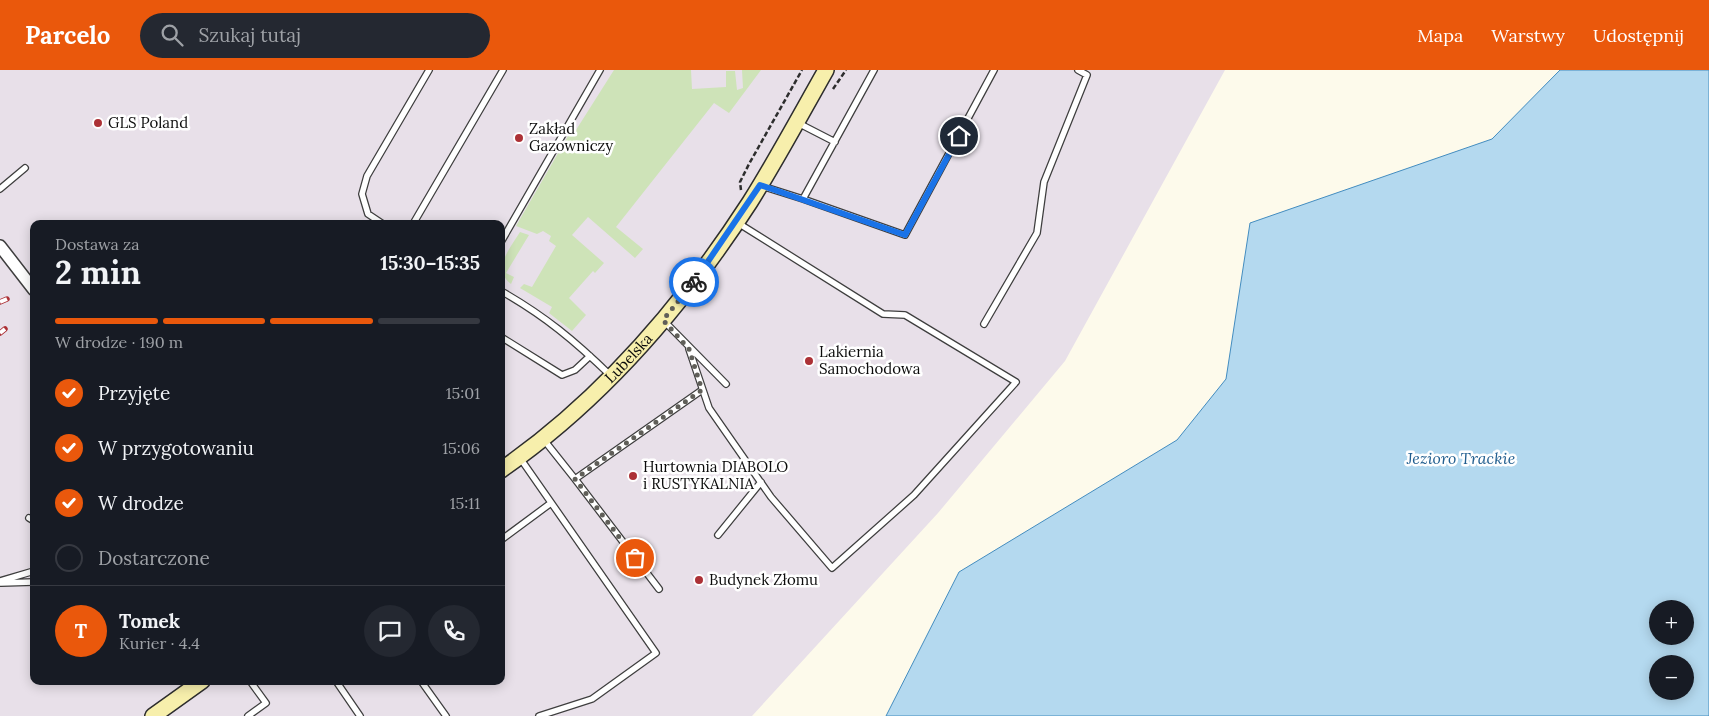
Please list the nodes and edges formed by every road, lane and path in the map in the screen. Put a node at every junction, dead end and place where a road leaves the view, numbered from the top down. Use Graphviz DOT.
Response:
graph roads {
  1 [pos="429,70"];
  2 [pos="503,70"];
  3 [pos="600,70"];
  4 [pos="802,70"];
  5 [pos="826,70"];
  6 [pos="874,70"];
  7 [pos="994,70"];
  8 [pos="1078,70"];
  9 [pos="796,122"];
  10 [pos="835,142"];
  11 [pos="25,168"];
  12 [pos="760,185"];
  13 [pos="0,189"];
  14 [pos="803,199"];
  15 [pos="751,200"];
  16 [pos="377,220"];
  17 [pos="415,220"];
  18 [pos="736,222"];
  19 [pos="505,235"];
  20 [pos="0,246"];
  21 [pos="30,285"];
  22 [pos="505,293"];
  23 [pos="663,320"];
  24 [pos="984,324"];
  25 [pos="505,339"];
  26 [pos="689,349"];
  27 [pos="590,356"];
  28 [pos="611,376"];
  29 [pos="726,384"];
  30 [pos="702,390"];
  31 [pos="543,439"];
  32 [pos="519,458"];
  33 [pos="505,467"];
  34 [pos="575,479"];
  35 [pos="761,482"];
  36 [pos="551,503"];
  37 [pos="718,535"];
  38 [pos="505,537"];
  39 [pos="30,572"];
  40 [pos="0,582"];
  41 [pos="30,582"];
  42 [pos="659,590"];
  43 [pos="196,685"];
  44 [pos="253,685"];
  45 [pos="339,685"];
  46 [pos="424,685"];
  47 [pos="153,716"];
  48 [pos="248,716"];
  49 [pos="360,716"];
  50 [pos="446,716"];
  51 [pos="539,716"];
  1 -- 16 [label="lane"];
  2 -- 17 [label="lane"];
  3 -- 19 [label="lane"];
  4 -- 15 [label="path"];
  5 -- 9 [label="street, Lubelska"];
  6 -- 10 [label="lane"];
  7 -- 14 [label="lane"];
  8 -- 24 [label="lane"];
  9 -- 10 [label="lane"];
  9 -- 12 [label="street, Lubelska"];
  10 -- 14 [label="lane"];
  11 -- 13 [label="lane"];
  12 -- 14 [label="lane"];
  12 -- 15 [label="street, Lubelska"];
  15 -- 18 [label="street, Lubelska"];
  18 -- 23 [label="street, Lubelska"];
  18 -- 35 [label="lane"];
  20 -- 21 [label="street"];
  22 -- 27 [label="lane"];
  23 -- 26 [label="lane"];
  23 -- 28 [label="street, Lubelska"];
  25 -- 27 [label="lane"];
  26 -- 29 [label="lane"];
  26 -- 30 [label="lane"];
  27 -- 28 [label="lane"];
  28 -- 31 [label="street, Lubelska"];
  30 -- 34 [label="lane"];
  30 -- 35 [label="lane"];
  31 -- 32 [label="street, Lubelska"];
  31 -- 34 [label="lane"];
  32 -- 33 [label="street, Lubelska"];
  32 -- 36 [label="lane"];
  34 -- 42 [label="lane"];
  35 -- 37 [label="lane"];
  36 -- 38 [label="lane"];
  36 -- 51 [label="lane"];
  39 -- 40 [label="lane"];
  40 -- 41 [label="lane"];
  43 -- 47 [label="street"];
  44 -- 48 [label="lane"];
  45 -- 49 [label="lane"];
  46 -- 50 [label="lane"];
}
